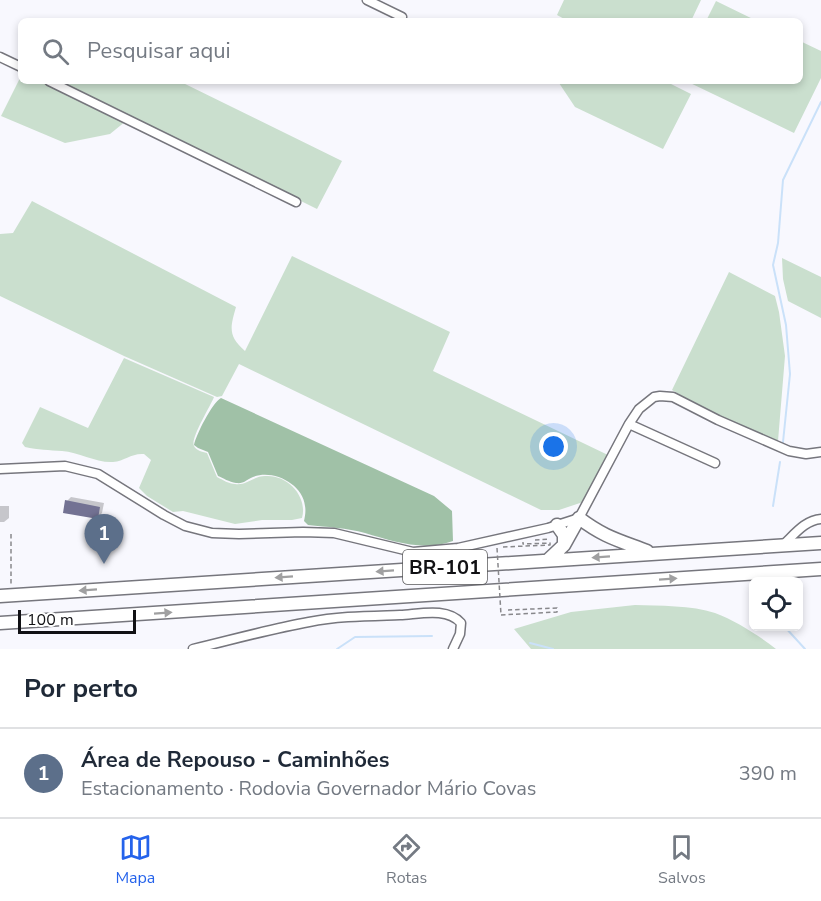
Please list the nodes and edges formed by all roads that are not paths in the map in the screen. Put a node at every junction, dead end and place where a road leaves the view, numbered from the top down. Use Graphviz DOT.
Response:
graph roads {
  1 [pos="367,0"];
  2 [pos="402,17"];
  3 [pos="0,57"];
  4 [pos="18,66"];
  5 [pos="55,84"];
  6 [pos="296,202"];
  7 [pos="629,424"];
  8 [pos="821,452"];
  9 [pos="715,463"];
  10 [pos="0,469"];
  11 [pos="579,518"];
  12 [pos="821,519"];
  13 [pos="557,525"];
  14 [pos="821,543"];
  15 [pos="564,545"];
  16 [pos="783,545"];
  17 [pos="654,553"];
  18 [pos="548,560"];
  19 [pos="821,569"];
  20 [pos="784,571"];
  21 [pos="821,574"];
  22 [pos="0,596"];
  23 [pos="0,623"];
  24 [pos="193,649"];
  25 [pos="453,649"];
  1 -- 2 [label="street"];
  3 -- 4 [label="street"];
  5 -- 6 [label="street"];
  7 -- 8 [label="street"];
  7 -- 9 [label="street"];
  7 -- 11 [label="street"];
  10 -- 13 [label="street"];
  11 -- 13 [label="street"];
  11 -- 15 [label="highway"];
  11 -- 17 [label="highway"];
  12 -- 16 [label="street"];
  13 -- 15 [label="highway"];
  14 -- 16 [label="highway, BR-101"];
  15 -- 18 [label="highway"];
  16 -- 17 [label="highway, BR-101"];
  17 -- 18 [label="highway, BR-101, one-way"];
  18 -- 22 [label="highway, BR-101, one-way"];
  19 -- 20 [label="highway, BR-101"];
  20 -- 21 [label="highway, BR-101"];
  23 -- 20 [label="highway, BR-101, one-way"];
  24 -- 25 [label="street"];
}
